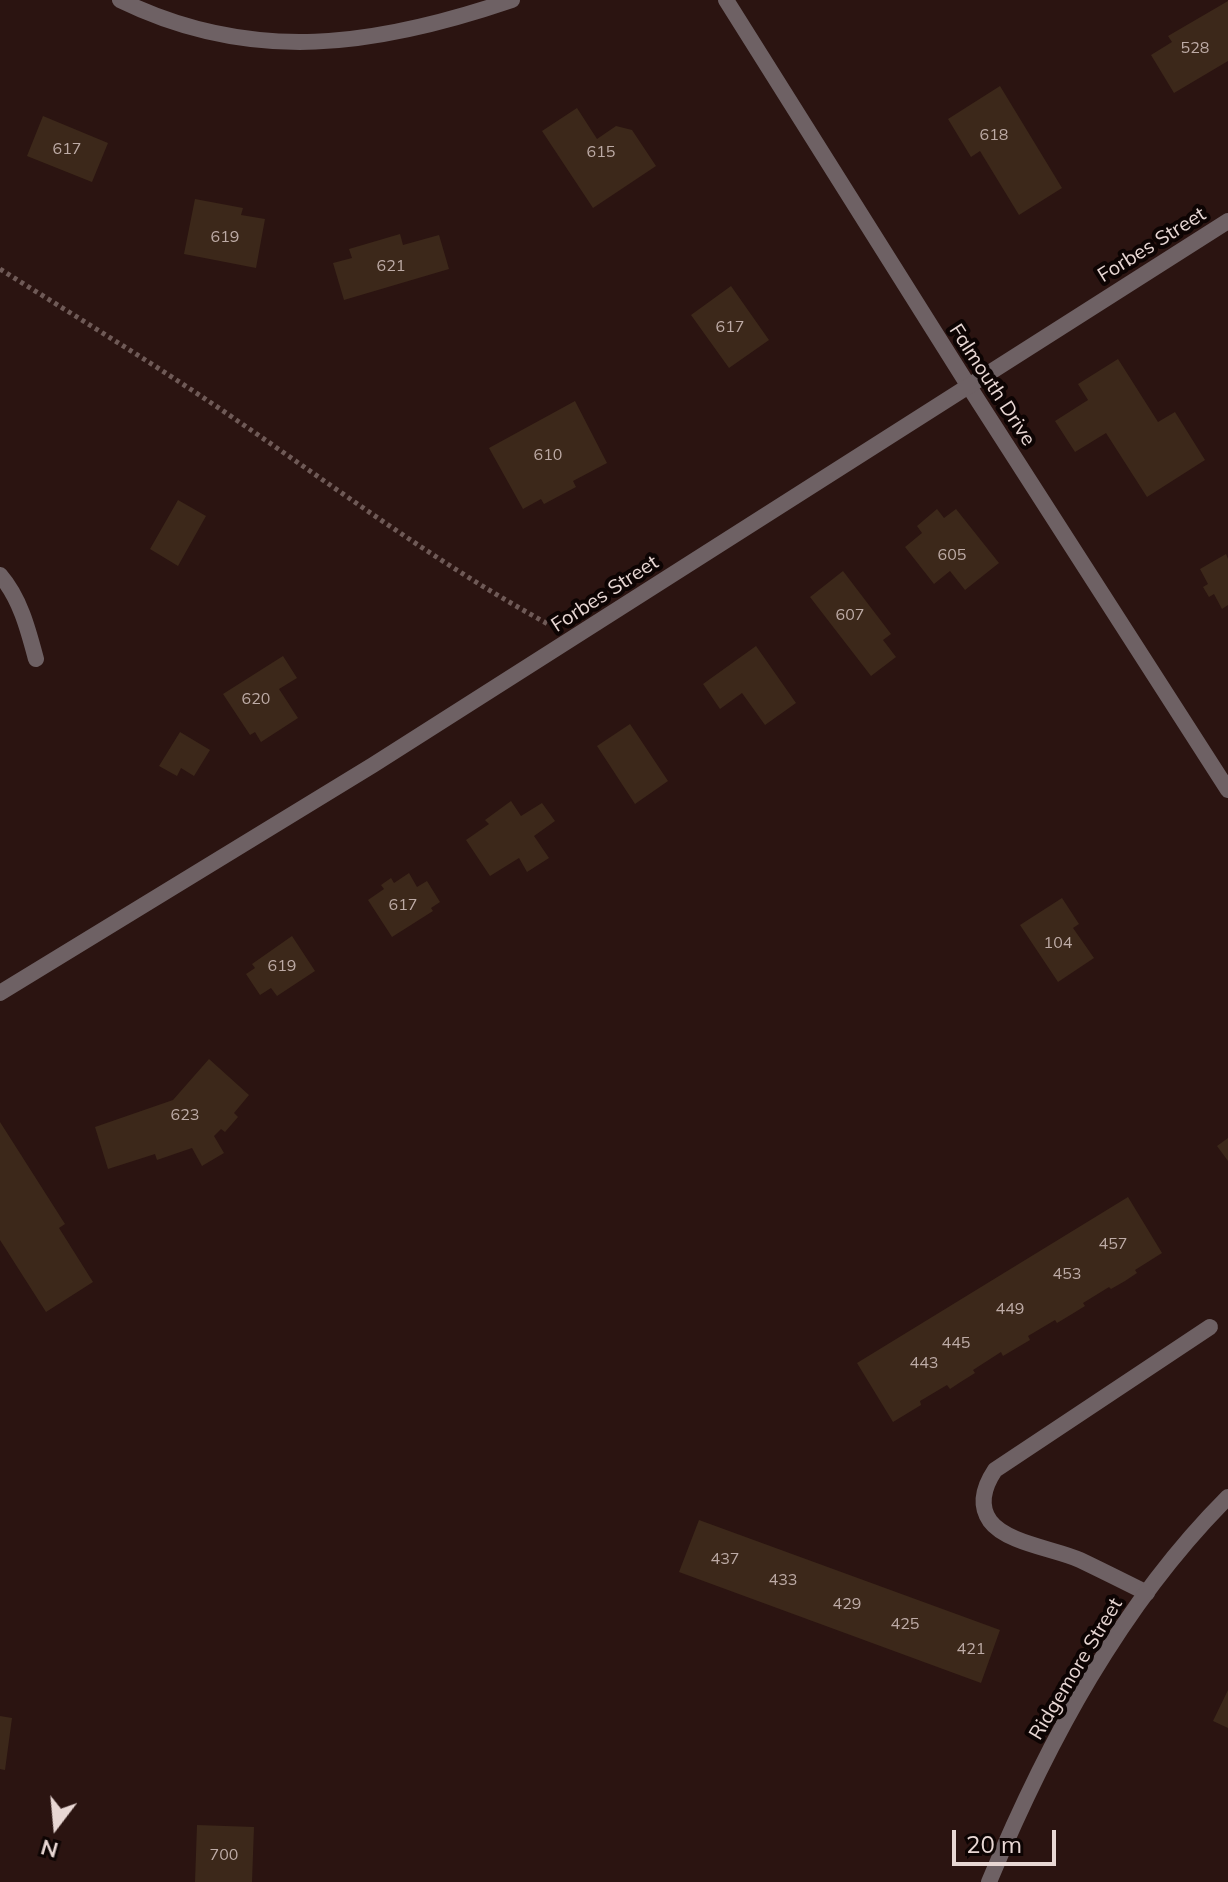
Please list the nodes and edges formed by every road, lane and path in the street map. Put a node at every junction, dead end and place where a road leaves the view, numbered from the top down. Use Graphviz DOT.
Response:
graph roads {
  1 [pos="120,0"];
  2 [pos="512,0"];
  3 [pos="726,0"];
  4 [pos="1228,221"];
  5 [pos="0,269"];
  6 [pos="968,385"];
  7 [pos="0,575"];
  8 [pos="574,638"];
  9 [pos="36,659"];
  10 [pos="1228,790"];
  11 [pos="0,993"];
  12 [pos="1210,1327"];
  13 [pos="1228,1497"];
  14 [pos="1221,1515"];
  15 [pos="1147,1593"];
  16 [pos="989,1882"];
  1 -- 2 [label="street"];
  3 -- 6 [label="street, Falmouth Drive"];
  4 -- 6 [label="street, Forbes Street"];
  5 -- 8 [label="path"];
  6 -- 8 [label="street, Forbes Street"];
  6 -- 10 [label="street, Falmouth Drive"];
  7 -- 9 [label="street"];
  8 -- 11 [label="street, Forbes Street"];
  12 -- 15 [label="street"];
  13 -- 14 [label="street, Ridgemore Street"];
  14 -- 15 [label="street, Ridgemore Street"];
  15 -- 16 [label="street, Ridgemore Street"];
}
